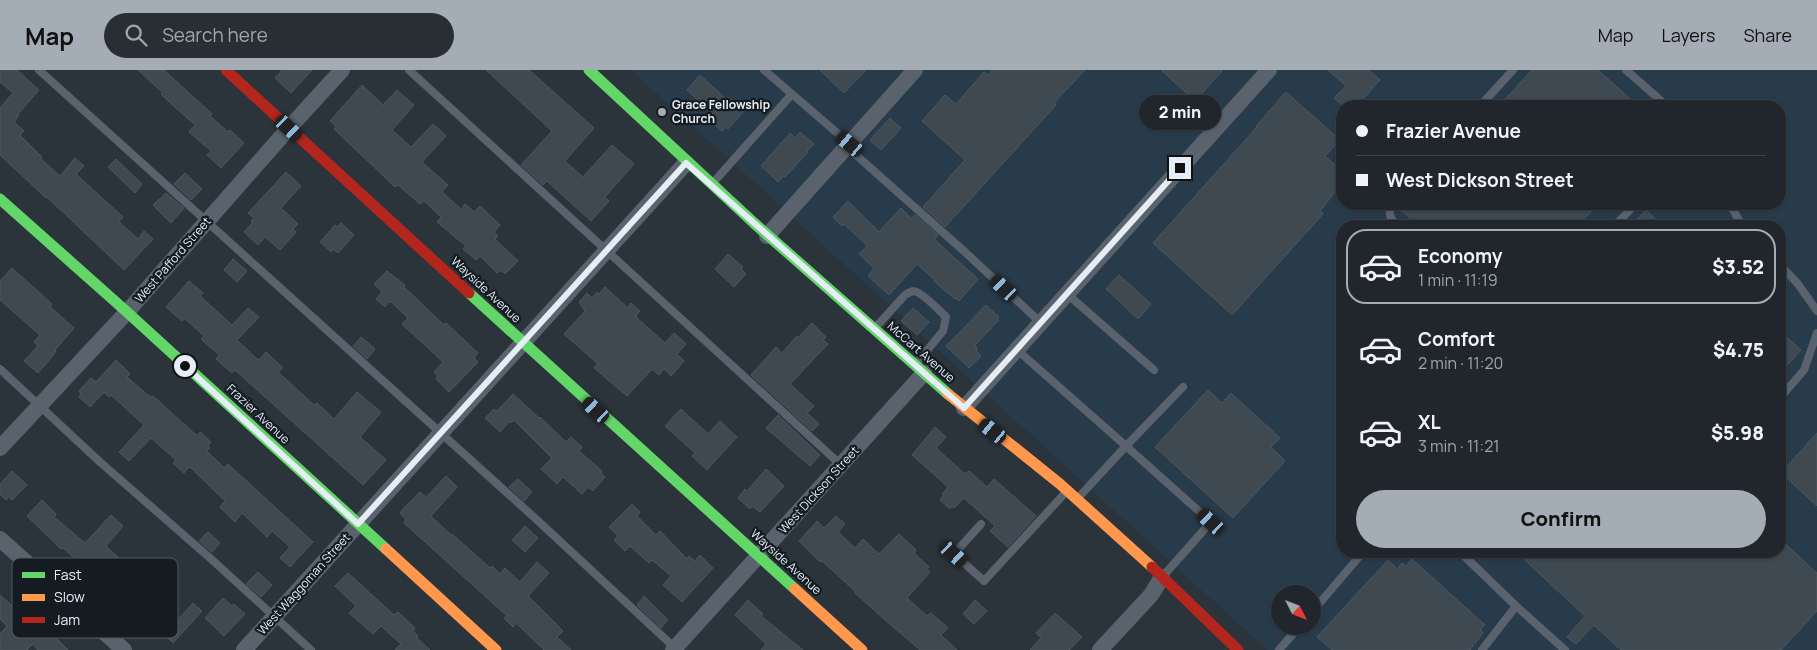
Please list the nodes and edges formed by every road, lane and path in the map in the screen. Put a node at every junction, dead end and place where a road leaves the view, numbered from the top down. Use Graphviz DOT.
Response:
graph roads {
  1 [pos="40,70"];
  2 [pos="226,70"];
  3 [pos="342,70"];
  4 [pos="409,70"];
  5 [pos="589,70"];
  6 [pos="764,70"];
  7 [pos="916,70"];
  8 [pos="1268,70"];
  9 [pos="1513,70"];
  10 [pos="1626,70"];
  11 [pos="792,94"];
  12 [pos="1486,100"];
  13 [pos="1660,100"];
  14 [pos="289,128"];
  15 [pos="848,145"];
  16 [pos="686,163"];
  17 [pos="711,185"];
  18 [pos="0,198"];
  19 [pos="1630,210"];
  20 [pos="1620,220"];
  21 [pos="207,221"];
  22 [pos="767,236"];
  23 [pos="607,251"];
  24 [pos="1786,271"];
  25 [pos="1066,293"];
  26 [pos="1817,311"];
  27 [pos="127,312"];
  28 [pos="1040,322"];
  29 [pos="874,329"];
  30 [pos="1817,333"];
  31 [pos="523,343"];
  32 [pos="1016,349"];
  33 [pos="0,369"];
  34 [pos="919,370"];
  35 [pos="1154,370"];
  36 [pos="1183,387"];
  37 [pos="1786,391"];
  38 [pos="40,405"];
  39 [pos="964,408"];
  40 [pos="441,433"];
  41 [pos="1126,446"];
  42 [pos="0,448"];
  43 [pos="841,465"];
  44 [pos="1068,491"];
  45 [pos="1078,499"];
  46 [pos="358,524"];
  47 [pos="981,524"];
  48 [pos="0,539"];
  49 [pos="758,556"];
  50 [pos="21,558"];
  51 [pos="1358,558"];
  52 [pos="1466,558"];
  53 [pos="1162,577"];
  54 [pos="1321,601"];
  55 [pos="1516,606"];
  56 [pos="274,616"];
  57 [pos="1292,635"];
  58 [pos="111,638"];
  59 [pos="1488,643"];
  60 [pos="674,649"];
  61 [pos="124,650"];
  62 [pos="244,650"];
  63 [pos="311,650"];
  64 [pos="496,650"];
  65 [pos="862,650"];
  66 [pos="1100,650"];
  67 [pos="1238,650"];
  68 [pos="1280,650"];
  69 [pos="1482,650"];
  70 [pos="1495,650"];
  71 [pos="1565,650"];
  1 -- 21 [label="lane"];
  2 -- 14 [label="street, Wayside Avenue"];
  3 -- 14 [label="street, West Pafford Street"];
  4 -- 23 [label="lane"];
  5 -- 16 [label="street, McCart Avenue"];
  6 -- 11 [label="lane"];
  7 -- 15 [label="street"];
  8 -- 25 [label="street"];
  9 -- 12 [label="lane"];
  10 -- 13 [label="lane"];
  11 -- 15 [label="lane"];
  11 -- 17 [label="lane"];
  14 -- 21 [label="street, West Pafford Street"];
  14 -- 31 [label="street, Wayside Avenue"];
  15 -- 22 [label="street"];
  15 -- 28 [label="lane"];
  16 -- 17 [label="street, McCart Avenue"];
  16 -- 23 [label="street, West Waggoman Street"];
  17 -- 22 [label="street, McCart Avenue"];
  18 -- 27 [label="street, Frazier Avenue"];
  19 -- 20 [label="lane"];
  21 -- 27 [label="street, West Pafford Street"];
  21 -- 40 [label="lane"];
  22 -- 29 [label="street, McCart Avenue"];
  23 -- 31 [label="street, West Waggoman Street"];
  23 -- 43 [label="lane"];
  24 -- 26 [label="lane"];
  25 -- 28 [label="street"];
  25 -- 35 [label="lane"];
  27 -- 38 [label="street, West Pafford Street"];
  27 -- 46 [label="street, Frazier Avenue"];
  28 -- 32 [label="street"];
  29 -- 34 [label="street, McCart Avenue"];
  29 -- 34 [label="lane"];
  30 -- 37 [label="lane"];
  31 -- 40 [label="street, West Waggoman Street"];
  31 -- 49 [label="street, Wayside Avenue"];
  32 -- 39 [label="street"];
  32 -- 41 [label="lane"];
  33 -- 38 [label="lane"];
  34 -- 39 [label="street, McCart Avenue"];
  34 -- 43 [label="street, West Dickson Street"];
  36 -- 41 [label="lane"];
  38 -- 42 [label="street, West Pafford Street"];
  38 -- 56 [label="lane"];
  39 -- 44 [label="street, McCart Avenue"];
  40 -- 46 [label="street, West Waggoman Street"];
  40 -- 60 [label="lane"];
  41 -- 45 [label="lane"];
  41 -- 53 [label="lane"];
  43 -- 49 [label="street, West Dickson Street"];
  44 -- 45 [label="street, McCart Avenue"];
  44 -- 47 [label="lane"];
  45 -- 53 [label="street, McCart Avenue"];
  46 -- 56 [label="street, West Waggoman Street"];
  46 -- 64 [label="street, Frazier Avenue"];
  48 -- 50 [label="street"];
  49 -- 60 [label="street, West Dickson Street"];
  49 -- 65 [label="street, Wayside Avenue"];
  51 -- 54 [label="lane"];
  52 -- 55 [label="lane"];
  53 -- 66 [label="street"];
  53 -- 67 [label="street, McCart Avenue"];
  55 -- 59 [label="lane"];
  55 -- 71 [label="lane"];
  56 -- 62 [label="street, West Waggoman Street"];
  56 -- 63 [label="lane"];
  57 -- 68 [label="lane"];
  58 -- 61 [label="street"];
  59 -- 69 [label="lane"];
  59 -- 70 [label="lane"];
}
